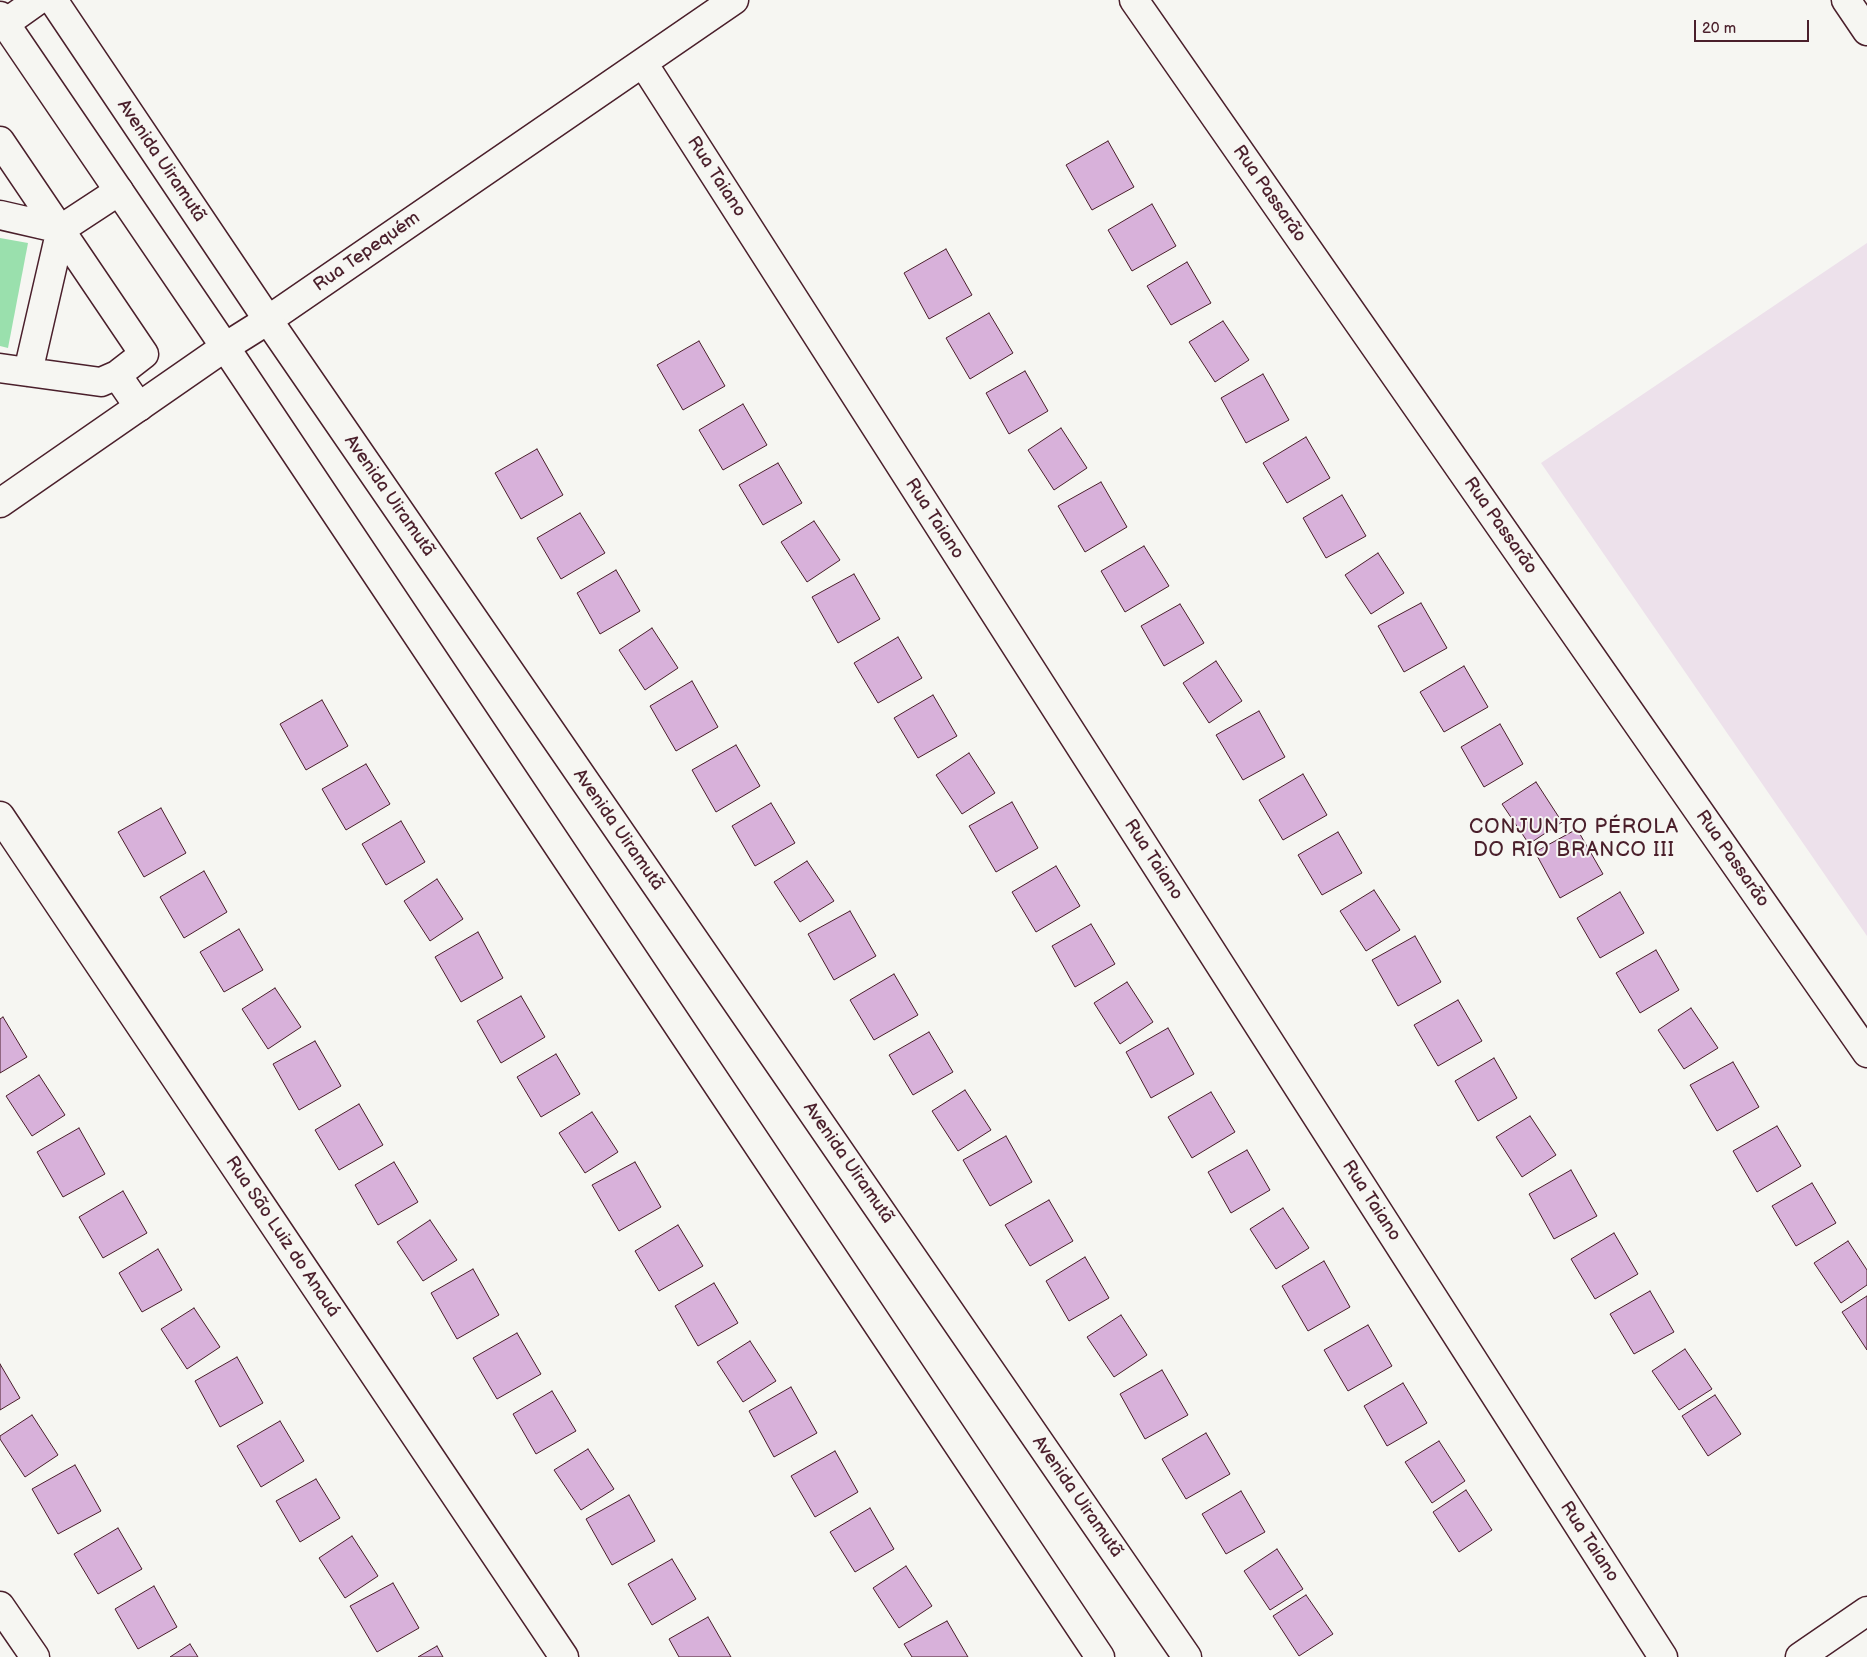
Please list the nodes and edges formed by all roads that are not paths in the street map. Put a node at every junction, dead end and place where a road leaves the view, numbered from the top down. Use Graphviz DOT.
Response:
graph roads {
  1 [pos="38,0"];
  2 [pos="53,0"];
  3 [pos="734,0"];
  4 [pos="1134,0"];
  5 [pos="1846,0"];
  6 [pos="2,22"];
  7 [pos="1867,31"];
  8 [pos="643,62"];
  9 [pos="0,140"];
  10 [pos="119,191"];
  11 [pos="0,215"];
  12 [pos="61,229"];
  13 [pos="268,320"];
  14 [pos="225,347"];
  15 [pos="0,368"];
  16 [pos="28,372"];
  17 [pos="116,375"];
  18 [pos="139,407"];
  19 [pos="0,503"];
  20 [pos="0,816"];
  21 [pos="1867,1053"];
  22 [pos="0,1606"];
  23 [pos="1867,1611"];
  24 [pos="35,1657"];
  25 [pos="564,1657"];
  26 [pos="1100,1657"];
  27 [pos="1187,1657"];
  28 [pos="1663,1657"];
  29 [pos="1800,1657"];
  1 -- 6 [label="street"];
  2 -- 13 [label="street, Avenida Uiramutã"];
  3 -- 8 [label="street, Rua Tepequém"];
  4 -- 21 [label="street, Rua Passarão"];
  5 -- 7 [label="street"];
  6 -- 10 [label="street"];
  8 -- 13 [label="street, Rua Tepequém"];
  8 -- 28 [label="street, Rua Taiano"];
  9 -- 12 [label="street"];
  10 -- 12 [label="street"];
  10 -- 14 [label="street"];
  11 -- 12 [label="street"];
  12 -- 16 [label="street"];
  12 -- 17 [label="street"];
  13 -- 14 [label="street, Rua Tepequém"];
  13 -- 27 [label="street, Avenida Uiramutã"];
  14 -- 18 [label="street, Rua Tepequém"];
  14 -- 26 [label="street"];
  15 -- 16 [label="street"];
  16 -- 17 [label="street"];
  17 -- 18 [label="street"];
  18 -- 19 [label="street, Rua Tepequém"];
  20 -- 25 [label="street, Rua São Luiz do Anauá"];
  22 -- 24 [label="street"];
  23 -- 29 [label="street"];
}
